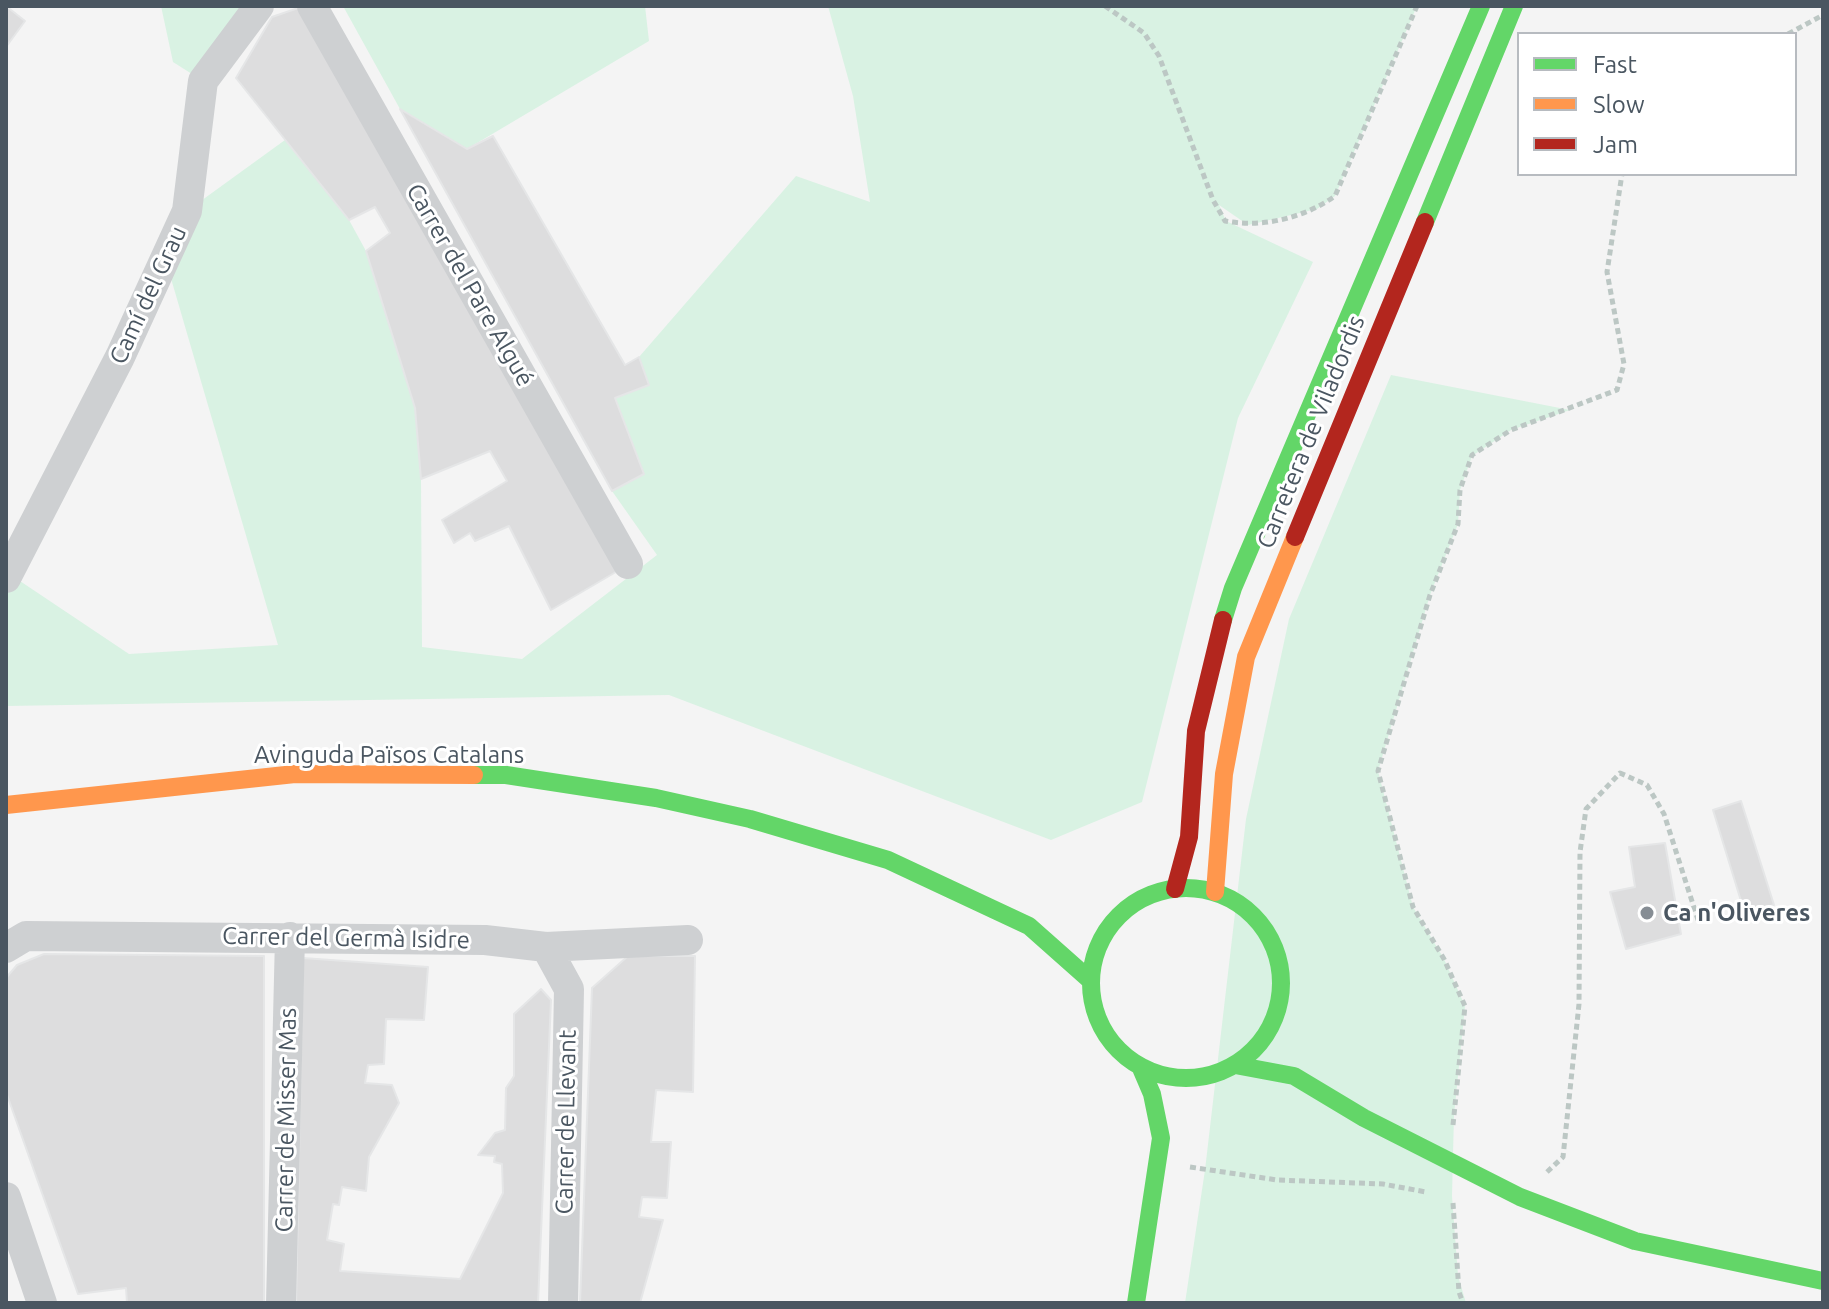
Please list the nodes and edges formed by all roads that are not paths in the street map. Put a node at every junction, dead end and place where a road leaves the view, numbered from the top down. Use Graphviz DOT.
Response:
graph roads {
  1 [pos="259,6"];
  2 [pos="312,6"];
  3 [pos="1481,6"];
  4 [pos="1514,6"];
  5 [pos="628,564"];
  6 [pos="6,578"];
  7 [pos="9,808"];
  8 [pos="1175,889"];
  9 [pos="1215,892"];
  10 [pos="1115,921"];
  11 [pos="1029,926"];
  12 [pos="1085,928"];
  13 [pos="1056,930"];
  14 [pos="290,937"];
  15 [pos="688,940"];
  16 [pos="546,947"];
  17 [pos="6,948"];
  18 [pos="1091,981"];
  19 [pos="1272,1023"];
  20 [pos="1235,1065"];
  21 [pos="1140,1066"];
  22 [pos="1208,1076"];
  23 [pos="1294,1076"];
  24 [pos="1161,1138"];
  25 [pos="6,1197"];
  26 [pos="1823,1281"];
  27 [pos="42,1303"];
  28 [pos="281,1303"];
  29 [pos="563,1303"];
  30 [pos="1136,1303"];
  1 -- 6 [label="street, Camí del Grau"];
  2 -- 5 [label="street, Carrer del Pare Algué"];
  3 -- 8 [label="street, Carretera de Viladordis"];
  4 -- 9 [label="street, Carretera de Viladordis"];
  7 -- 11 [label="street, Avinguda Països Catalans"];
  8 -- 9 [label="street"];
  8 -- 10 [label="street"];
  9 -- 19 [label="street"];
  10 -- 12 [label="street"];
  10 -- 18 [label="street"];
  11 -- 13 [label="street, Avinguda Països Catalans"];
  11 -- 18 [label="street, Avinguda Països Catalans"];
  14 -- 16 [label="street, Carrer del Germà Isidre"];
  14 -- 17 [label="street, Carrer del Germà Isidre"];
  14 -- 28 [label="street, Carrer de Misser Mas"];
  15 -- 16 [label="street, Carrer del Germà Isidre"];
  16 -- 29 [label="street, Carrer de Llevant"];
  18 -- 21 [label="street"];
  19 -- 20 [label="street"];
  19 -- 23 [label="street"];
  20 -- 22 [label="street"];
  20 -- 23 [label="street"];
  21 -- 22 [label="street"];
  21 -- 24 [label="street"];
  22 -- 24 [label="street"];
  23 -- 26 [label="street"];
  24 -- 30 [label="street"];
  25 -- 27 [label="street"];
}
